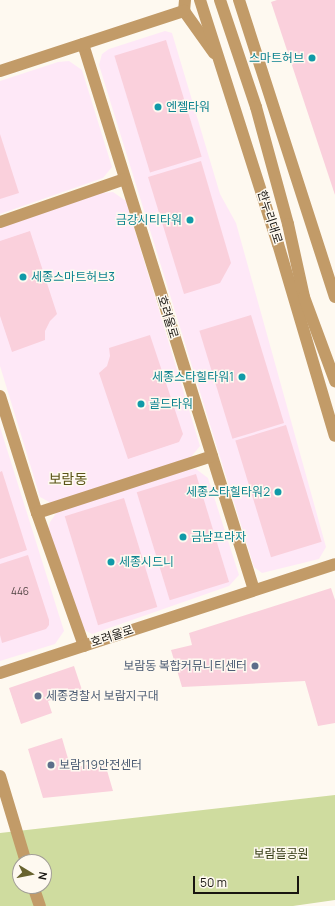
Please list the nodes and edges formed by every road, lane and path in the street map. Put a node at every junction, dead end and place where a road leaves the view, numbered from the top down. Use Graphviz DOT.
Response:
graph roads {
  1 [pos="200,0"];
  2 [pos="220,0"];
  3 [pos="242,1"];
  4 [pos="184,5"];
  5 [pos="83,44"];
  6 [pos="220,62"];
  7 [pos="0,71"];
  8 [pos="125,179"];
  9 [pos="0,222"];
  10 [pos="335,297"];
  11 [pos="335,381"];
  12 [pos="0,396"];
  13 [pos="335,436"];
  14 [pos="212,456"];
  15 [pos="37,513"];
  16 [pos="335,564"];
  17 [pos="254,590"];
  18 [pos="84,646"];
  19 [pos="0,673"];
  20 [pos="0,776"];
  21 [pos="24,854"];
  22 [pos="36,894"];
  23 [pos="40,906"];
  1 -- 6 [label="street, 한누리대로"];
  2 -- 11 [label="street"];
  3 -- 10 [label="street"];
  4 -- 5 [label="street"];
  4 -- 6 [label="street"];
  5 -- 7 [label="street"];
  5 -- 8 [label="street, 호려울로"];
  6 -- 13 [label="street, 한누리대로"];
  8 -- 9 [label="street"];
  8 -- 14 [label="street, 호려울로"];
  12 -- 15 [label="street, 호려울로"];
  14 -- 15 [label="street"];
  14 -- 17 [label="street, 호려울로"];
  15 -- 18 [label="street, 호려울로"];
  16 -- 17 [label="street, 호려울로"];
  17 -- 18 [label="street, 호려울로"];
  18 -- 19 [label="street, 호려울로"];
  20 -- 21 [label="street"];
  22 -- 23 [label="street"];
}
